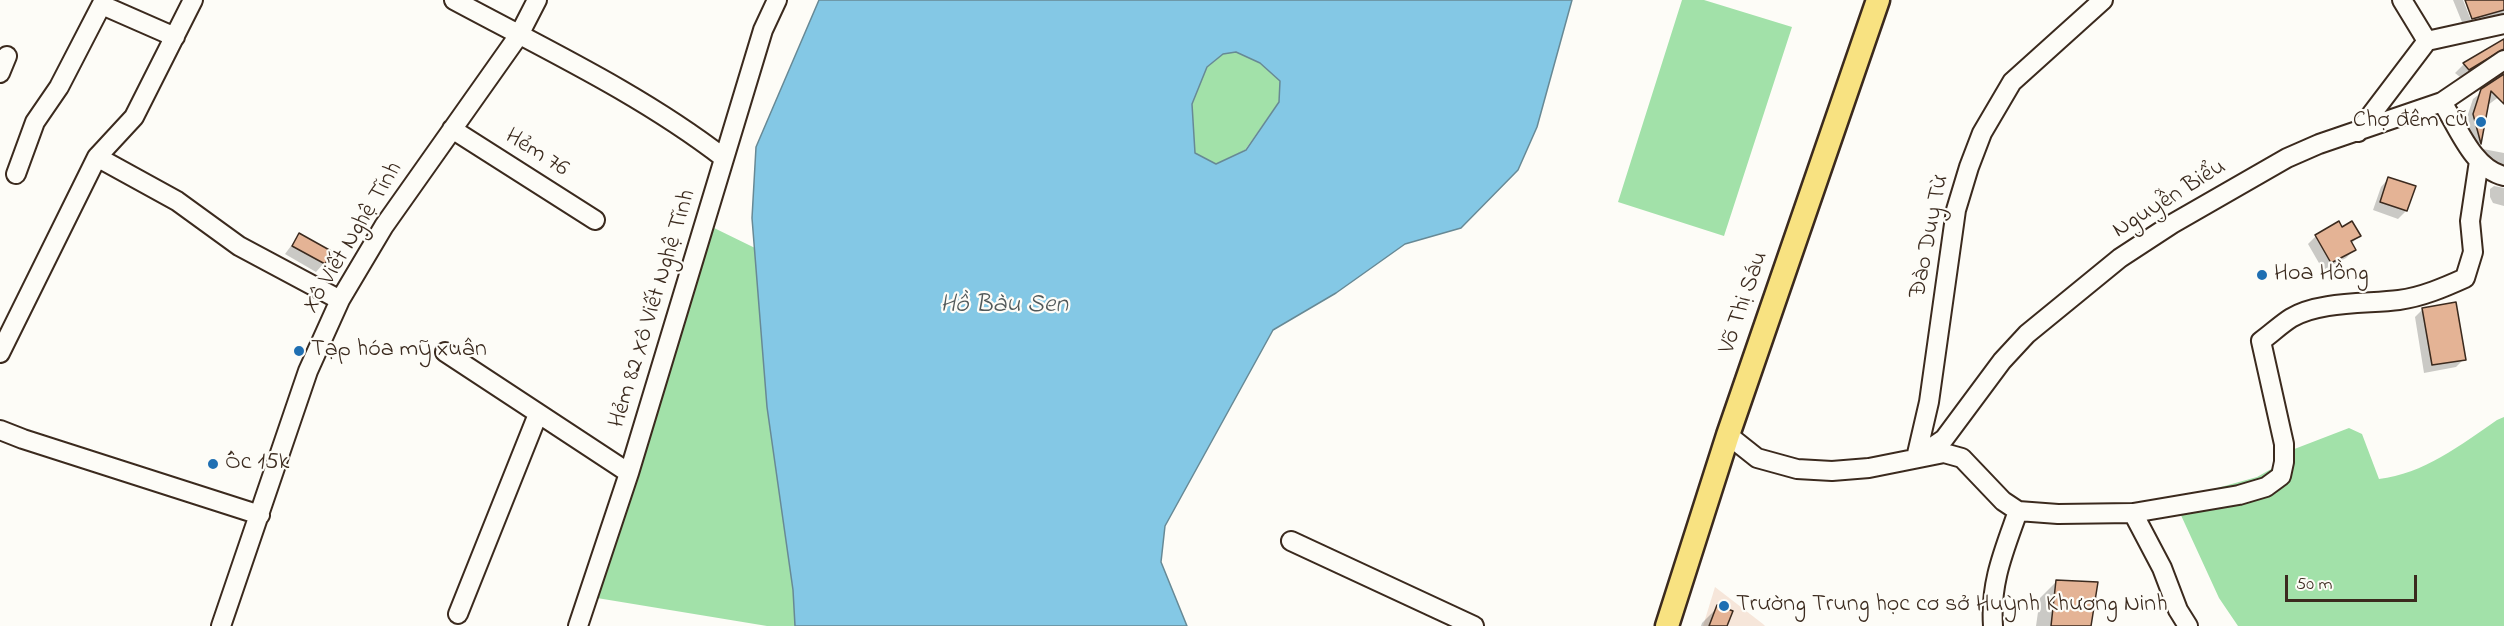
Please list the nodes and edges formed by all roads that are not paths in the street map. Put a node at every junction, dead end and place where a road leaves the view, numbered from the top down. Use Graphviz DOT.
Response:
graph roads {
  1 [pos="193,0"];
  2 [pos="454,0"];
  3 [pos="537,0"];
  4 [pos="1878,0"];
  5 [pos="2103,0"];
  6 [pos="2402,0"];
  7 [pos="103,2"];
  8 [pos="775,3"];
  9 [pos="2504,24"];
  10 [pos="519,35"];
  11 [pos="175,37"];
  12 [pos="2427,41"];
  13 [pos="2504,60"];
  14 [pos="2442,102"];
  15 [pos="452,129"];
  16 [pos="2357,133"];
  17 [pos="97,157"];
  18 [pos="724,158"];
  19 [pos="2479,161"];
  20 [pos="16,174"];
  21 [pos="2504,177"];
  22 [pos="595,220"];
  23 [pos="340,300"];
  24 [pos="445,352"];
  25 [pos="0,353"];
  26 [pos="538,414"];
  27 [pos="0,430"];
  28 [pos="1728,435"];
  29 [pos="1916,458"];
  30 [pos="629,473"];
  31 [pos="2018,511"];
  32 [pos="2133,513"];
  33 [pos="260,515"];
  34 [pos="1291,541"];
  35 [pos="458,614"];
  36 [pos="1671,624"];
  37 [pos="221,626"];
  38 [pos="578,626"];
  39 [pos="1474,626"];
  40 [pos="1993,626"];
  41 [pos="2188,626"];
  1 -- 11 [label="street"];
  2 -- 10 [label="street"];
  3 -- 10 [label="street, Xô Viết Nghệ Tĩnh"];
  4 -- 28 [label="main road, Võ Thị Sáu"];
  5 -- 29 [label="street, Đào Duy Từ"];
  6 -- 12 [label="street"];
  7 -- 11 [label="street"];
  7 -- 20 [label="street"];
  8 -- 18 [label="street, Hẻm 82 Xô Viết Nghệ Tĩnh"];
  9 -- 12 [label="street"];
  10 -- 15 [label="street, Xô Viết Nghệ Tĩnh"];
  10 -- 18 [label="street"];
  11 -- 17 [label="street"];
  12 -- 16 [label="street"];
  13 -- 14 [label="street, Nguyễn Biểu"];
  14 -- 16 [label="street, Nguyễn Biểu"];
  14 -- 19 [label="street"];
  15 -- 22 [label="street, Hẻm 76"];
  15 -- 23 [label="street, Xô Viết Nghệ Tĩnh"];
  16 -- 29 [label="street, Nguyễn Biểu"];
  17 -- 23 [label="street"];
  17 -- 25 [label="street"];
  18 -- 30 [label="street, Hẻm 82 Xô Viết Nghệ Tĩnh"];
  19 -- 21 [label="street"];
  19 -- 32 [label="street"];
  23 -- 33 [label="street, Xô Viết Nghệ Tĩnh"];
  24 -- 26 [label="street"];
  26 -- 30 [label="street"];
  26 -- 35 [label="street"];
  27 -- 33 [label="street"];
  28 -- 29 [label="street"];
  28 -- 36 [label="main road, Võ Thị Sáu"];
  29 -- 31 [label="street"];
  30 -- 38 [label="street, Hẻm 82 Xô Viết Nghệ Tĩnh"];
  31 -- 32 [label="street"];
  31 -- 40 [label="street"];
  32 -- 41 [label="street"];
  33 -- 37 [label="street, Xô Viết Nghệ Tĩnh"];
  34 -- 39 [label="street"];
}
